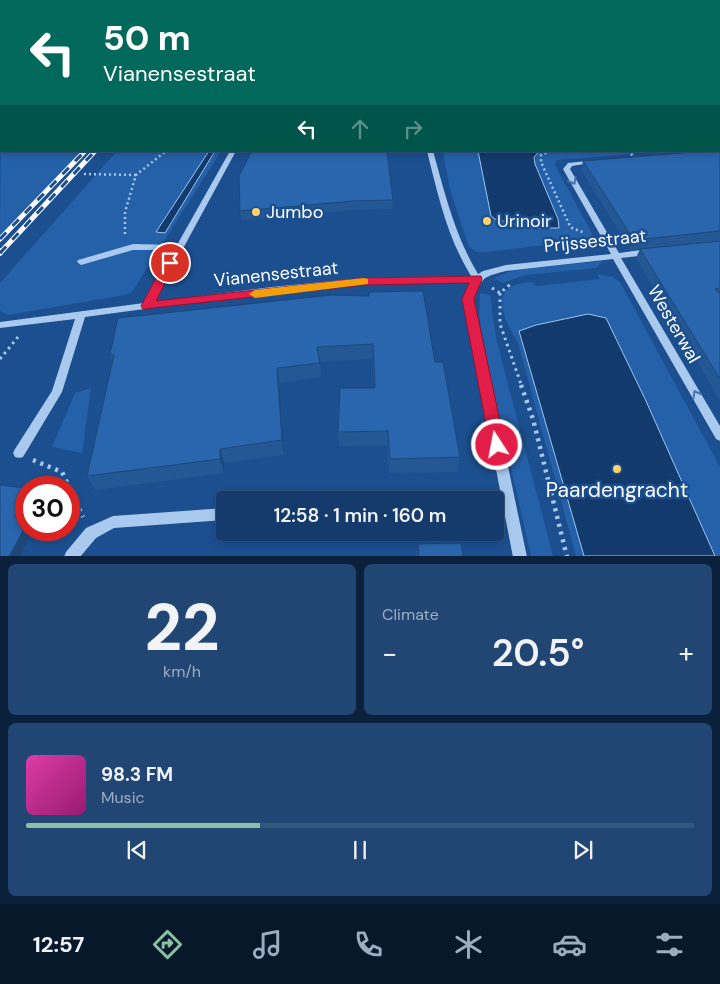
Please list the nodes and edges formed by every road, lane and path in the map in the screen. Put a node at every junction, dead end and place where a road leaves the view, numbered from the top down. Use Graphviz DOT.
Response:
graph roads {
  1 [pos="165,152"];
  2 [pos="232,152"];
  3 [pos="430,152"];
  4 [pos="548,152"];
  5 [pos="628,152"];
  6 [pos="636,158"];
  7 [pos="84,174"];
  8 [pos="136,175"];
  9 [pos="608,242"];
  10 [pos="133,247"];
  11 [pos="178,248"];
  12 [pos="654,251"];
  13 [pos="616,254"];
  14 [pos="81,262"];
  15 [pos="477,279"];
  16 [pos="500,293"];
  17 [pos="147,306"];
  18 [pos="80,316"];
  19 [pos="28,322"];
  20 [pos="0,325"];
  21 [pos="0,359"];
  22 [pos="720,436"];
  23 [pos="19,454"];
  24 [pos="500,491"];
  25 [pos="504,506"];
  26 [pos="216,515"];
  27 [pos="91,533"];
  28 [pos="71,556"];
  29 [pos="520,556"];
  30 [pos="567,556"];
  1 -- 8 [label="path"];
  2 -- 11 [label="street"];
  3 -- 15 [label="street"];
  4 -- 9 [label="path"];
  5 -- 6 [label="path"];
  6 -- 9 [label="street, Westerwal, one-way"];
  7 -- 8 [label="path"];
  8 -- 10 [label="path"];
  9 -- 13 [label="street, Westerwal"];
  10 -- 11 [label="street"];
  10 -- 14 [label="street"];
  11 -- 17 [label="street"];
  12 -- 13 [label="street, Prijssestraat"];
  13 -- 15 [label="street, Prijssestraat"];
  22 -- 13 [label="street, Westerwal, one-way"];
  15 -- 17 [label="street, Vianensestraat"];
  15 -- 24 [label="street"];
  16 -- 30 [label="path"];
  17 -- 18 [label="street, Vianensestraat"];
  18 -- 19 [label="street, Vianensestraat"];
  18 -- 23 [label="street"];
  19 -- 20 [label="street, Vianensestraat"];
  19 -- 21 [label="path"];
  23 -- 27 [label="path"];
  25 -- 29 [label="street"];
  26 -- 27 [label="street"];
  27 -- 28 [label="street"];
}
